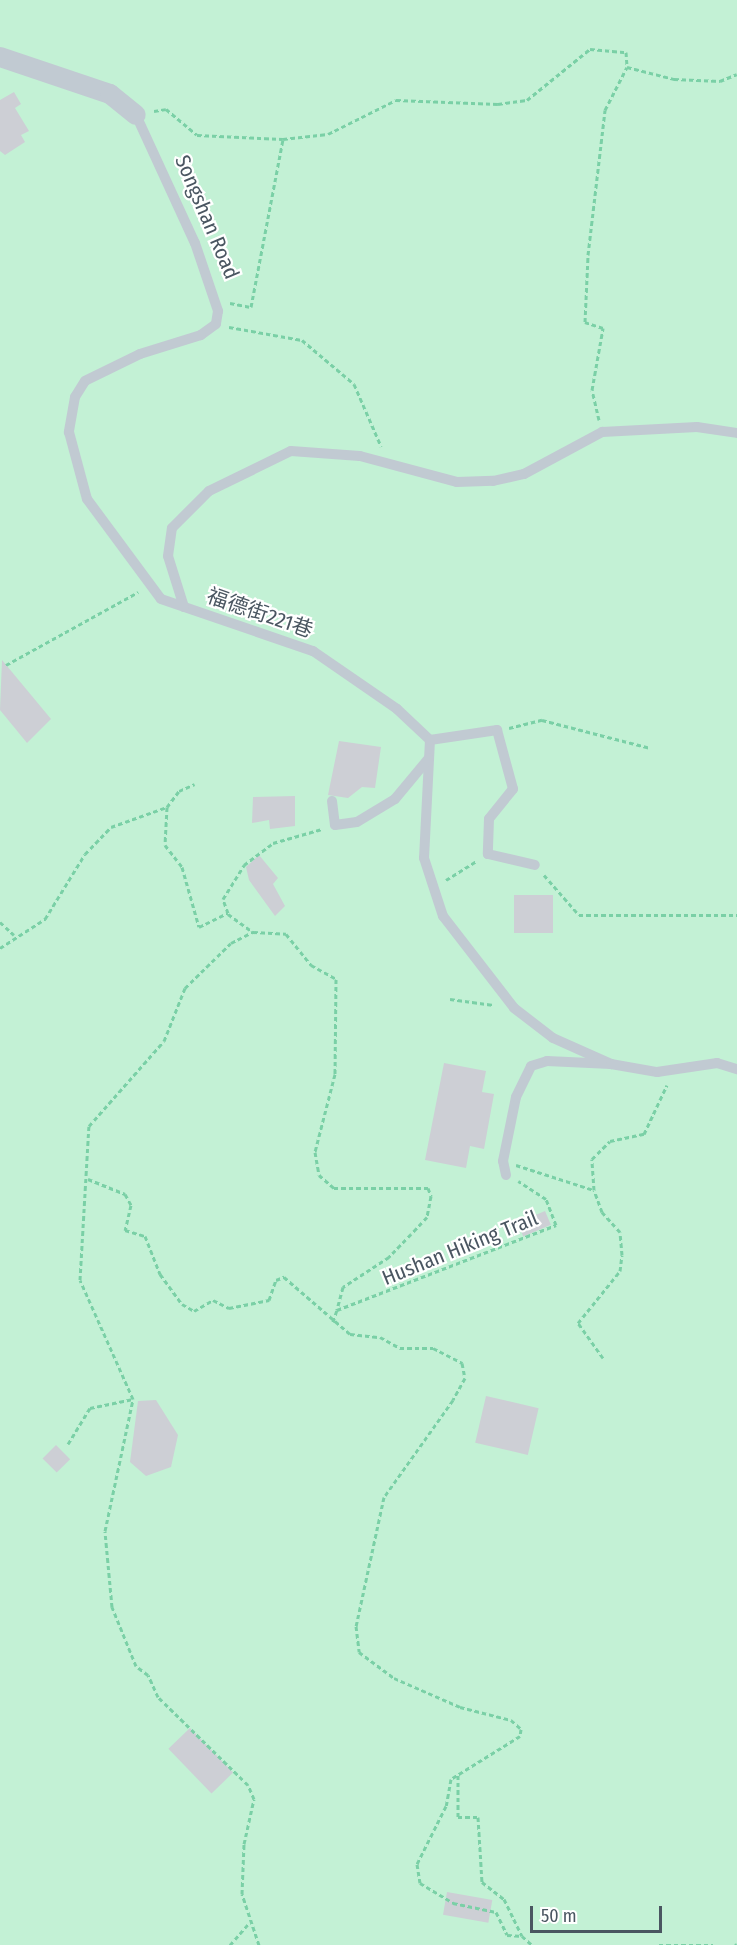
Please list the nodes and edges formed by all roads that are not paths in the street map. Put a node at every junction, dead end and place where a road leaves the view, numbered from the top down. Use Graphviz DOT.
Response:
graph roads {
  1 [pos="0,57"];
  2 [pos="136,115"];
  3 [pos="737,434"];
  4 [pos="184,607"];
  5 [pos="429,740"];
  6 [pos="430,758"];
  7 [pos="332,801"];
  8 [pos="535,865"];
  9 [pos="611,1064"];
  10 [pos="737,1069"];
  11 [pos="506,1174"];
  1 -- 2 [label="street, Songshan Road"];
  2 -- 4 [label="lane, Songshan Road"];
  3 -- 4 [label="lane, 福德街221巷"];
  4 -- 5 [label="lane, 福德街221巷"];
  5 -- 6 [label="lane"];
  5 -- 8 [label="lane"];
  6 -- 7 [label="lane"];
  6 -- 9 [label="lane"];
  9 -- 10 [label="lane"];
  9 -- 11 [label="lane"];
}
